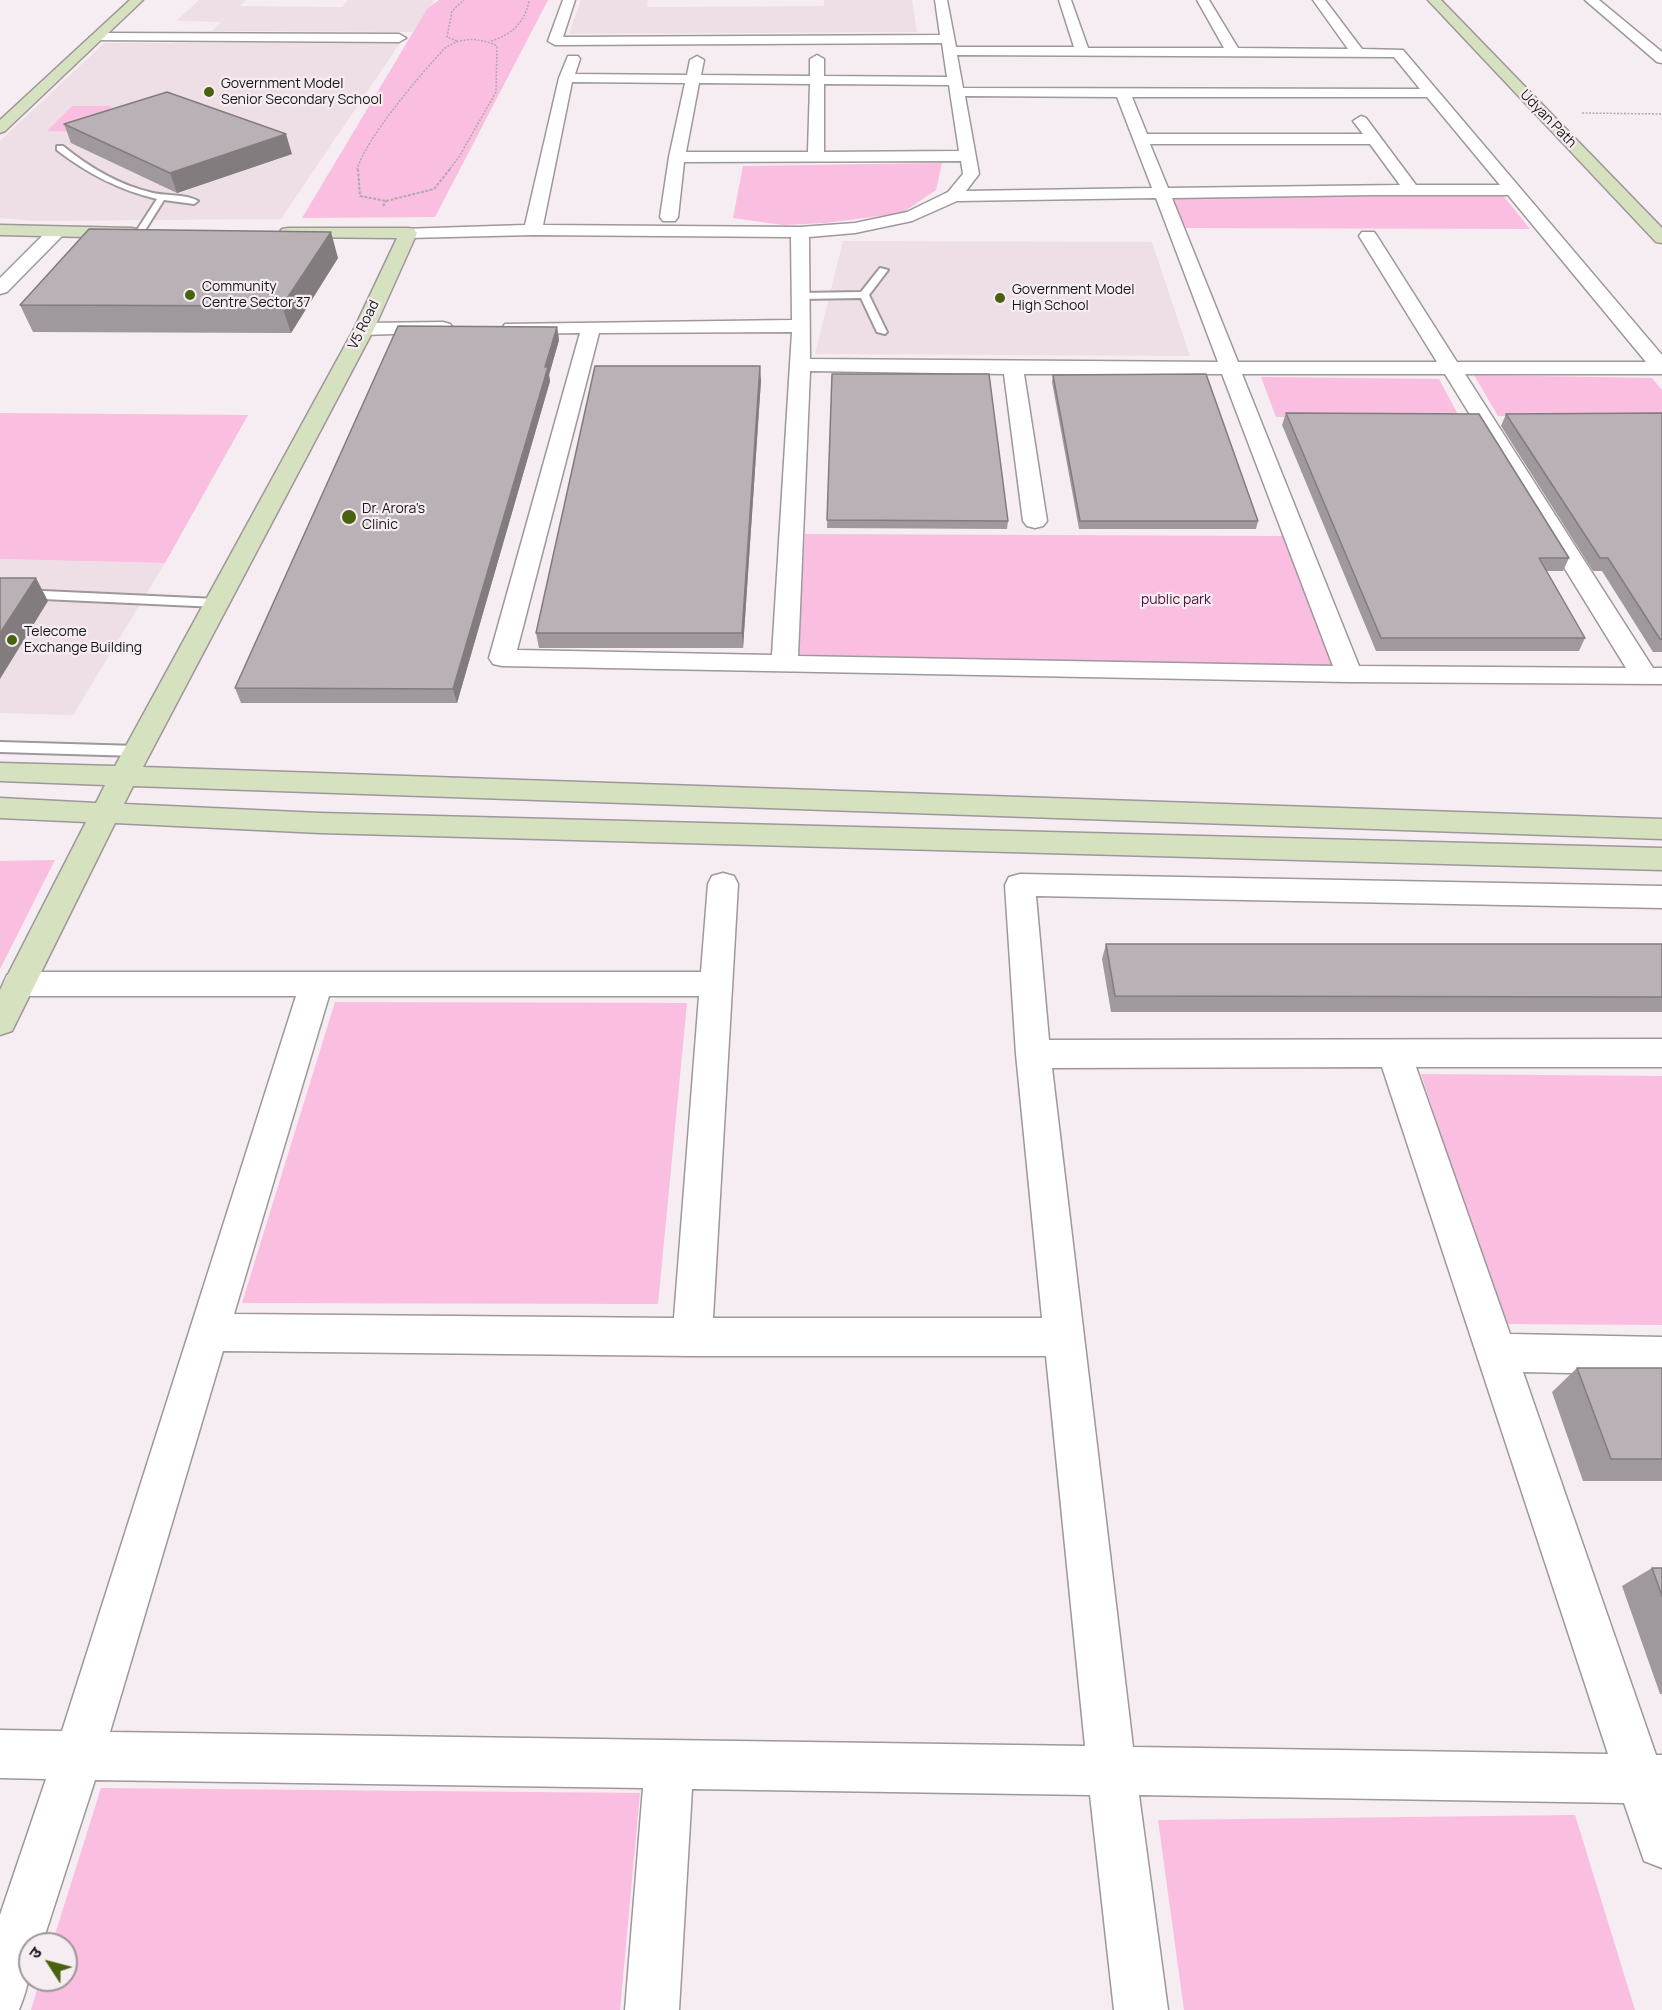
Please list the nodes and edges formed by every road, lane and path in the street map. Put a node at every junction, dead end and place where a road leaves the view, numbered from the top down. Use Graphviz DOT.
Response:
graph roads {
  1 [pos="137,0"];
  2 [pos="464,0"];
  3 [pos="529,0"];
  4 [pos="569,0"];
  5 [pos="941,0"];
  6 [pos="1065,0"];
  7 [pos="1203,0"];
  8 [pos="1319,0"];
  9 [pos="1434,0"];
  10 [pos="1450,0"];
  11 [pos="1591,0"];
  12 [pos="97,37"];
  13 [pos="399,38"];
  14 [pos="580,40"];
  15 [pos="701,40"];
  16 [pos="818,40"];
  17 [pos="459,41"];
  18 [pos="487,41"];
  19 [pos="949,45"];
  20 [pos="1082,51"];
  21 [pos="1233,52"];
  22 [pos="1358,53"];
  23 [pos="1662,59"];
  24 [pos="566,78"];
  25 [pos="693,80"];
  26 [pos="817,80"];
  27 [pos="956,87"];
  28 [pos="1123,93"];
  29 [pos="1340,93"];
  30 [pos="1432,93"];
  31 [pos="1563,113"];
  32 [pos="1662,114"];
  33 [pos="0,128"];
  34 [pos="1580,130"];
  35 [pos="1141,139"];
  36 [pos="1374,139"];
  37 [pos="60,148"];
  38 [pos="968,156"];
  39 [pos="676,157"];
  40 [pos="816,157"];
  41 [pos="1411,189"];
  42 [pos="1513,190"];
  43 [pos="1163,194"];
  44 [pos="954,196"];
  45 [pos="161,199"];
  46 [pos="194,201"];
  47 [pos="386,201"];
  48 [pos="380,212"];
  49 [pos="669,217"];
  50 [pos="0,230"];
  51 [pos="533,230"];
  52 [pos="56,232"];
  53 [pos="800,232"];
  54 [pos="139,233"];
  55 [pos="162,233"];
  56 [pos="268,233"];
  57 [pos="408,233"];
  58 [pos="1368,236"];
  59 [pos="1662,238"];
  60 [pos="883,270"];
  61 [pos="2,284"];
  62 [pos="864,295"];
  63 [pos="802,296"];
  64 [pos="802,326"];
  65 [pos="591,327"];
  66 [pos="459,328"];
  67 [pos="495,328"];
  68 [pos="364,329"];
  69 [pos="882,332"];
  70 [pos="800,364"];
  71 [pos="1451,367"];
  72 [pos="1013,368"];
  73 [pos="1230,368"];
  74 [pos="1662,368"];
  75 [pos="1035,521"];
  76 [pos="0,593"];
  77 [pos="217,603"];
  78 [pos="785,663"];
  79 [pos="1349,674"];
  80 [pos="1653,676"];
  81 [pos="0,747"];
  82 [pos="131,763"];
  83 [pos="0,772"];
  84 [pos="7,810"];
  85 [pos="106,812"];
  86 [pos="1662,829"];
  87 [pos="1662,859"];
  88 [pos="723,884"];
  89 [pos="1662,897"];
  90 [pos="20,984"];
  91 [pos="316,984"];
  92 [pos="717,984"];
  93 [pos="0,1023"];
  94 [pos="1394,1052"];
  95 [pos="1662,1053"];
  96 [pos="1033,1054"];
  97 [pos="209,1332"];
  98 [pos="692,1337"];
  99 [pos="1064,1337"];
  100 [pos="1496,1353"];
  101 [pos="1662,1356"];
  102 [pos="0,1754"];
  103 [pos="79,1754"];
  104 [pos="669,1764"];
  105 [pos="1112,1772"];
  106 [pos="1651,1779"];
  107 [pos="1662,1843"];
  108 [pos="0,1992"];
  109 [pos="652,2010"];
  110 [pos="1141,2010"];
  1 -- 12 [label="main road"];
  2 -- 17 [label="path"];
  3 -- 18 [label="path"];
  4 -- 14 [label="street"];
  5 -- 19 [label="street"];
  6 -- 20 [label="street"];
  7 -- 21 [label="street"];
  8 -- 22 [label="street"];
  9 -- 59 [label="main road, Udyan Path"];
  10 -- 31 [label="main road, Udyan Path"];
  11 -- 23 [label="street"];
  12 -- 13 [label="street"];
  12 -- 33 [label="main road"];
  14 -- 15 [label="street"];
  14 -- 24 [label="street"];
  15 -- 16 [label="street"];
  15 -- 25 [label="street"];
  16 -- 19 [label="street"];
  16 -- 26 [label="street"];
  17 -- 18 [label="path"];
  17 -- 47 [label="path"];
  18 -- 47 [label="path"];
  19 -- 20 [label="street"];
  19 -- 27 [label="street"];
  20 -- 21 [label="street"];
  21 -- 22 [label="street"];
  22 -- 30 [label="street"];
  24 -- 25 [label="street"];
  24 -- 51 [label="street"];
  25 -- 26 [label="street"];
  25 -- 39 [label="street"];
  26 -- 27 [label="street"];
  26 -- 40 [label="street"];
  27 -- 28 [label="street"];
  27 -- 38 [label="street"];
  28 -- 29 [label="street"];
  28 -- 35 [label="street"];
  29 -- 30 [label="street"];
  29 -- 36 [label="street"];
  30 -- 42 [label="street"];
  31 -- 32 [label="path"];
  31 -- 34 [label="main road, Udyan Path"];
  35 -- 36 [label="street"];
  35 -- 43 [label="street"];
  36 -- 41 [label="street"];
  37 -- 45 [label="lane"];
  38 -- 40 [label="street"];
  38 -- 44 [label="street"];
  39 -- 40 [label="street"];
  39 -- 49 [label="street"];
  41 -- 42 [label="street"];
  41 -- 43 [label="street"];
  42 -- 74 [label="street"];
  43 -- 44 [label="street"];
  43 -- 73 [label="street"];
  44 -- 53 [label="street"];
  45 -- 46 [label="lane"];
  45 -- 54 [label="lane"];
  47 -- 48 [label="path"];
  50 -- 52 [label="main road"];
  51 -- 53 [label="street"];
  51 -- 57 [label="street"];
  52 -- 54 [label="main road"];
  52 -- 61 [label="street"];
  53 -- 63 [label="street"];
  54 -- 55 [label="main road"];
  56 -- 57 [label="main road"];
  57 -- 68 [label="main road, V5 Road"];
  58 -- 71 [label="street"];
  60 -- 62 [label="lane"];
  62 -- 63 [label="lane"];
  62 -- 69 [label="lane"];
  63 -- 64 [label="street"];
  64 -- 65 [label="street"];
  64 -- 70 [label="street"];
  65 -- 67 [label="street"];
  65 -- 78 [label="street"];
  66 -- 68 [label="street"];
  68 -- 77 [label="main road, V5 Road"];
  70 -- 72 [label="street"];
  70 -- 78 [label="street"];
  71 -- 73 [label="street"];
  71 -- 74 [label="street"];
  71 -- 80 [label="street"];
  72 -- 73 [label="street"];
  72 -- 75 [label="street"];
  73 -- 79 [label="street"];
  76 -- 77 [label="lane"];
  77 -- 82 [label="main road, V5 Road"];
  78 -- 79 [label="street"];
  79 -- 80 [label="street"];
  81 -- 82 [label="lane"];
  82 -- 83 [label="main road"];
  82 -- 85 [label="main road, V5 Road"];
  82 -- 86 [label="main road"];
  84 -- 85 [label="main road"];
  85 -- 87 [label="main road"];
  85 -- 90 [label="main road, V5 Road"];
  88 -- 92 [label="street"];
  89 -- 96 [label="street"];
  90 -- 91 [label="street"];
  90 -- 93 [label="main road, V5 Road"];
  91 -- 92 [label="street"];
  91 -- 97 [label="street"];
  92 -- 98 [label="street"];
  94 -- 95 [label="street"];
  94 -- 96 [label="street"];
  94 -- 100 [label="street"];
  96 -- 99 [label="street"];
  97 -- 98 [label="street"];
  97 -- 103 [label="street"];
  98 -- 99 [label="street"];
  99 -- 105 [label="street"];
  100 -- 101 [label="street"];
  100 -- 106 [label="street"];
  102 -- 103 [label="street"];
  103 -- 104 [label="street"];
  103 -- 108 [label="street"];
  104 -- 105 [label="street"];
  104 -- 109 [label="street"];
  105 -- 106 [label="street"];
  105 -- 110 [label="street"];
  106 -- 107 [label="street"];
}
